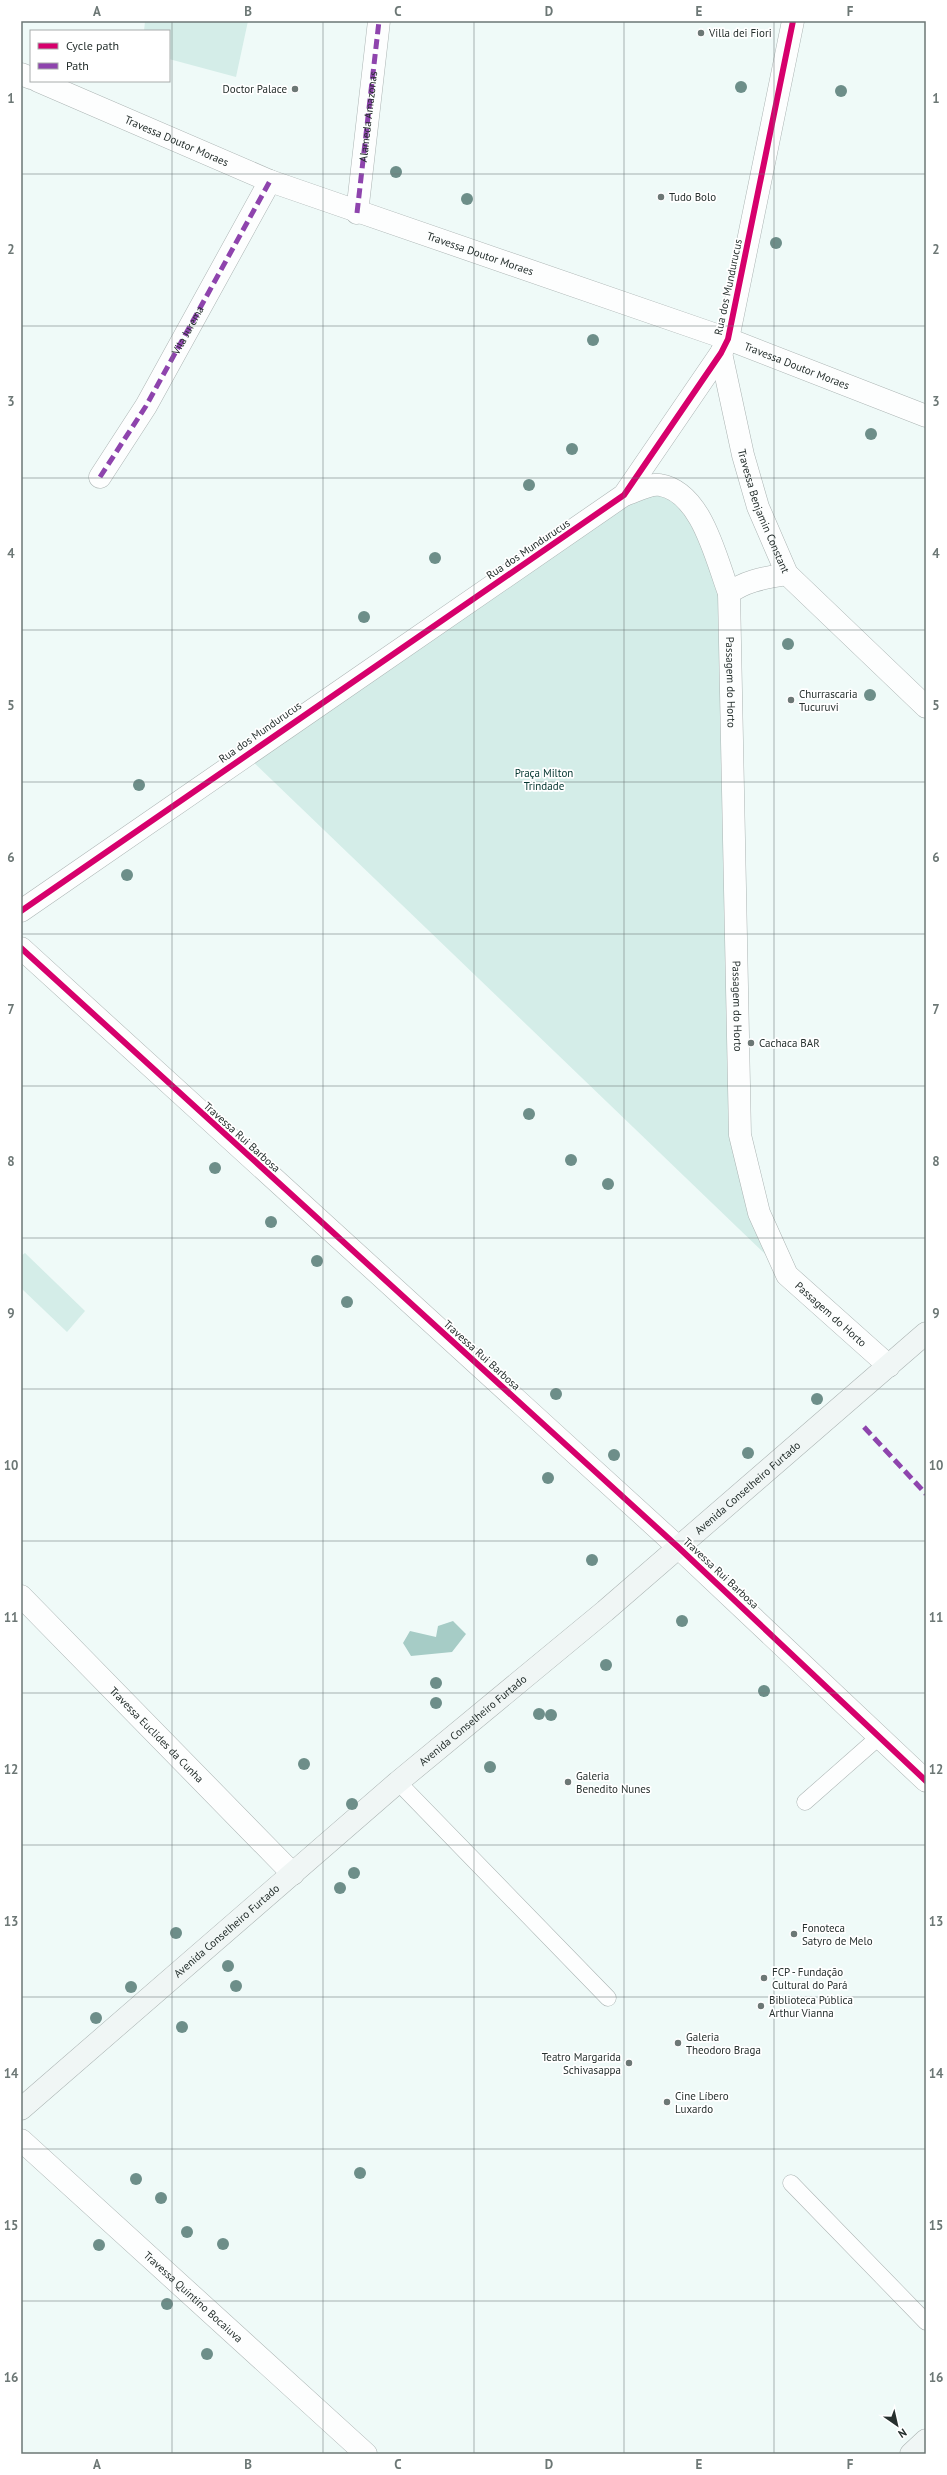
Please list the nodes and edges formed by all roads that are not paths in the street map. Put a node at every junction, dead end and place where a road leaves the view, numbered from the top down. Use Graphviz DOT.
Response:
graph roads {
  1 [pos="379,21"];
  2 [pos="794,21"];
  3 [pos="40,82"];
  4 [pos="270,181"];
  5 [pos="357,213"];
  6 [pos="724,346"];
  7 [pos="926,416"];
  8 [pos="100,476"];
  9 [pos="624,495"];
  10 [pos="787,574"];
  11 [pos="729,593"];
  12 [pos="926,707"];
  13 [pos="21,911"];
  14 [pos="21,948"];
  15 [pos="926,1333"];
  16 [pos="889,1366"];
  17 [pos="678,1547"];
  18 [pos="21,1596"];
  19 [pos="880,1736"];
  20 [pos="926,1781"];
  21 [pos="398,1782"];
  22 [pos="805,1802"];
  23 [pos="293,1874"];
  24 [pos="605,1990"];
  25 [pos="21,2109"];
  26 [pos="21,2140"];
  27 [pos="791,2183"];
  28 [pos="926,2322"];
  29 [pos="926,2440"];
  30 [pos="366,2454"];
  31 [pos="911,2454"];
  1 -- 5 [label="street, Alameda Amazonas"];
  2 -- 6 [label="street, Rua dos Mundurucus"];
  3 -- 4 [label="street, Travessa Doutor Moraes"];
  4 -- 5 [label="street, Travessa Doutor Moraes"];
  4 -- 8 [label="street, Vila Jurema"];
  5 -- 6 [label="street, Travessa Doutor Moraes"];
  6 -- 7 [label="street, Travessa Doutor Moraes"];
  6 -- 9 [label="street, Rua dos Mundurucus"];
  6 -- 10 [label="street, Travessa Benjamin Constant"];
  9 -- 11 [label="street, Passagem do Horto"];
  9 -- 13 [label="street, Rua dos Mundurucus"];
  10 -- 11 [label="street"];
  10 -- 12 [label="street, Travessa Benjamin Constant"];
  11 -- 16 [label="street, Passagem do Horto"];
  14 -- 17 [label="street, Travessa Rui Barbosa"];
  15 -- 16 [label="main road, Avenida Conselheiro Furtado"];
  16 -- 17 [label="main road, Avenida Conselheiro Furtado"];
  17 -- 19 [label="street, Travessa Rui Barbosa"];
  17 -- 21 [label="main road, Avenida Conselheiro Furtado"];
  18 -- 23 [label="street, Travessa Euclides da Cunha"];
  19 -- 20 [label="street, Travessa Rui Barbosa"];
  19 -- 22 [label="lane"];
  21 -- 23 [label="main road, Avenida Conselheiro Furtado"];
  21 -- 24 [label="lane"];
  23 -- 25 [label="main road, Avenida Conselheiro Furtado"];
  26 -- 30 [label="street, Travessa Quintino Bocaiuva"];
  27 -- 28 [label="lane"];
  29 -- 31 [label="main road"];
}
